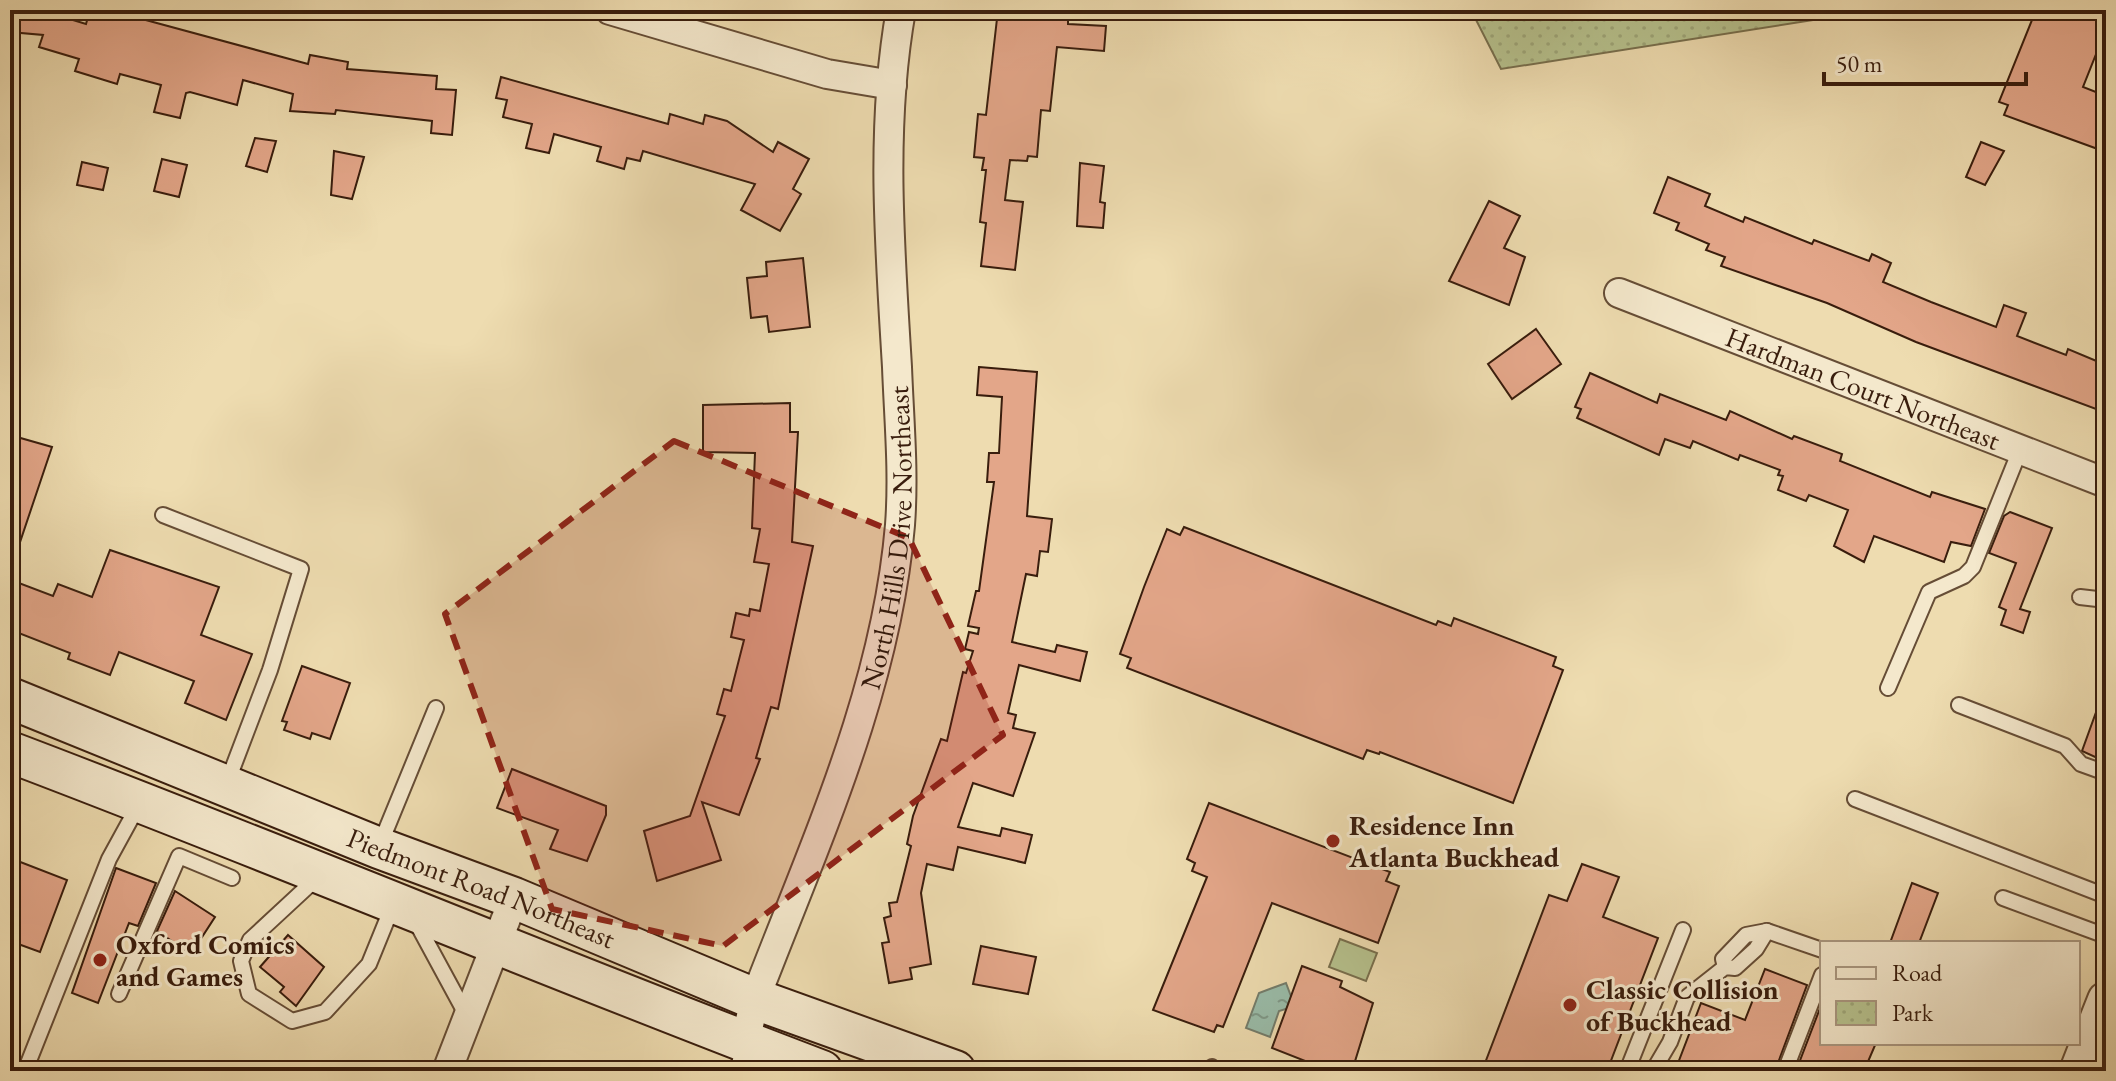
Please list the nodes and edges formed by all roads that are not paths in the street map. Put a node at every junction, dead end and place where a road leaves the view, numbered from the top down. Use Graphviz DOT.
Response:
graph roads {
  1 [pos="610,10"];
  2 [pos="901,10"];
  3 [pos="892,85"];
  4 [pos="1619,293"];
  5 [pos="2020,450"];
  6 [pos="2106,483"];
  7 [pos="163,515"];
  8 [pos="2080,597"];
  9 [pos="2106,600"];
  10 [pos="1888,688"];
  11 [pos="10,698"];
  12 [pos="1959,705"];
  13 [pos="436,708"];
  14 [pos="10,752"];
  15 [pos="2106,773"];
  16 [pos="227,784"];
  17 [pos="1855,799"];
  18 [pos="140,802"];
  19 [pos="187,839"];
  20 [pos="379,848"];
  21 [pos="321,874"];
  22 [pos="232,878"];
  23 [pos="2106,896"];
  24 [pos="514,898"];
  25 [pos="2003,898"];
  26 [pos="402,908"];
  27 [pos="1683,930"];
  28 [pos="2106,936"];
  29 [pos="495,946"];
  30 [pos="1820,949"];
  31 [pos="1820,980"];
  32 [pos="119,994"];
  33 [pos="755,999"];
  34 [pos="2106,1000"];
  35 [pos="468,1018"];
  36 [pos="741,1057"];
  37 [pos="25,1071"];
  38 [pos="447,1071"];
  39 [pos="822,1071"];
  40 [pos="955,1071"];
  41 [pos="1627,1071"];
  42 [pos="1653,1071"];
  43 [pos="1785,1071"];
  44 [pos="2078,1071"];
  1 -- 3 [label="street"];
  2 -- 3 [label="street, North Hills Drive Northeast"];
  3 -- 33 [label="street, North Hills Drive Northeast"];
  4 -- 5 [label="street, Hardman Court Northeast"];
  5 -- 6 [label="street, Hardman Court Northeast"];
  5 -- 10 [label="lane"];
  7 -- 16 [label="lane"];
  8 -- 9 [label="lane"];
  11 -- 16 [label="main road, Piedmont Road Northeast"];
  12 -- 15 [label="lane"];
  13 -- 20 [label="lane"];
  14 -- 18 [label="main road, Piedmont Road Northeast"];
  16 -- 20 [label="main road, Piedmont Road Northeast"];
  17 -- 23 [label="lane"];
  18 -- 19 [label="main road, Piedmont Road Northeast"];
  18 -- 37 [label="lane"];
  19 -- 21 [label="main road, Piedmont Road Northeast"];
  19 -- 22 [label="lane"];
  19 -- 32 [label="lane"];
  20 -- 24 [label="main road, Piedmont Road Northeast"];
  21 -- 26 [label="main road, Piedmont Road Northeast"];
  21 -- 26 [label="lane"];
  24 -- 29 [label="street"];
  24 -- 33 [label="main road, Piedmont Road Northeast"];
  25 -- 28 [label="lane"];
  26 -- 29 [label="main road, Piedmont Road Northeast"];
  26 -- 35 [label="lane"];
  27 -- 41 [label="lane"];
  29 -- 35 [label="street"];
  29 -- 36 [label="main road, Piedmont Road Northeast"];
  30 -- 42 [label="lane"];
  31 -- 43 [label="lane"];
  33 -- 36 [label="street, North Hills Drive Northeast"];
  33 -- 40 [label="main road, Piedmont Road Northeast"];
  34 -- 44 [label="street"];
  35 -- 38 [label="street"];
  36 -- 39 [label="main road, Piedmont Road Northeast"];
}
